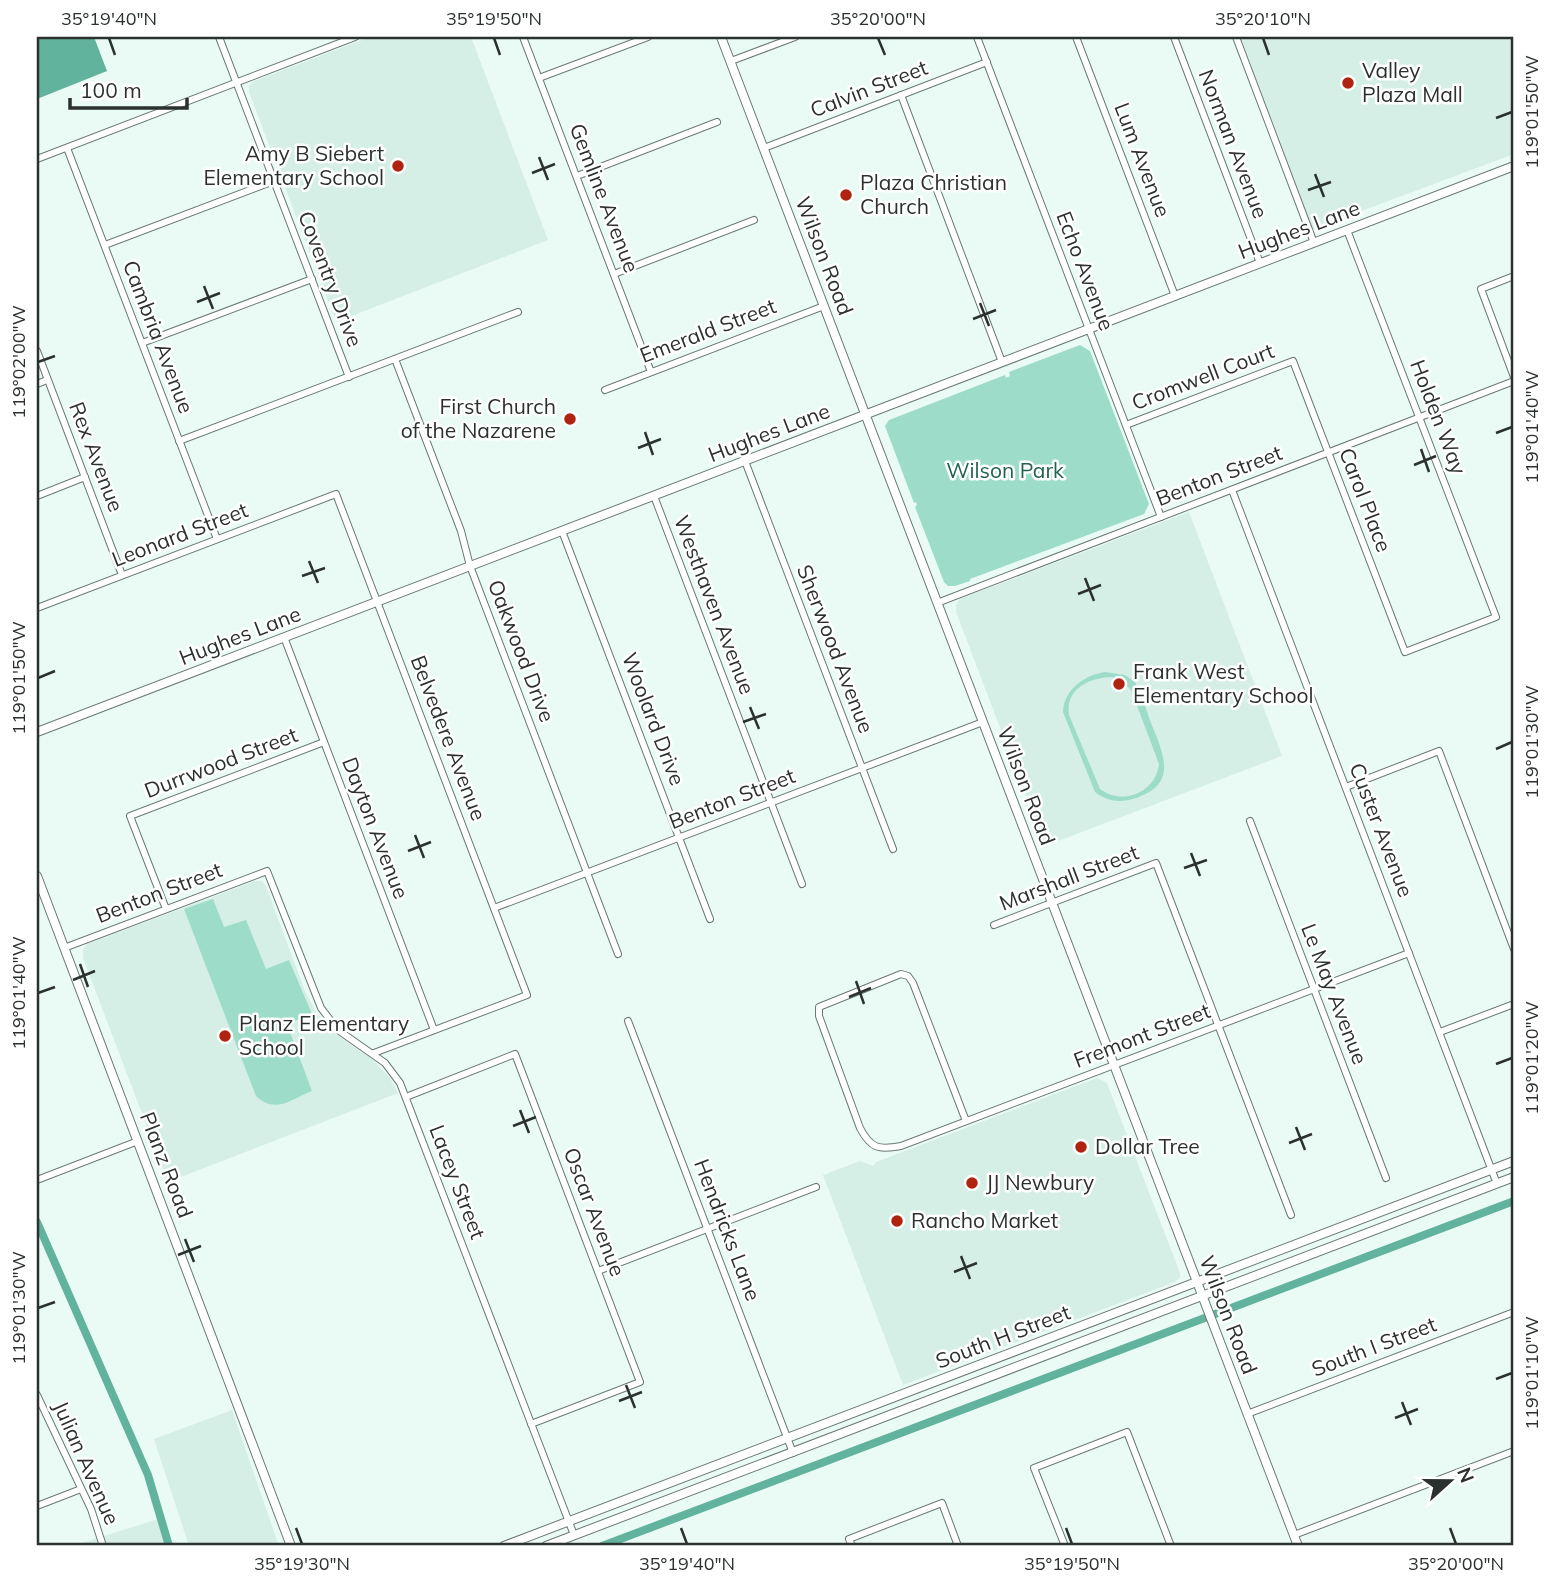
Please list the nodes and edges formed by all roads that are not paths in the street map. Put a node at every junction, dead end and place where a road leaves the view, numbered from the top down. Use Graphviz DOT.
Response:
graph roads {
  1 [pos="219,37"];
  2 [pos="355,37"];
  3 [pos="523,37"];
  4 [pos="648,37"];
  5 [pos="721,37"];
  6 [pos="795,37"];
  7 [pos="977,37"];
  8 [pos="1076,37"];
  9 [pos="1174,37"];
  10 [pos="1236,37"];
  11 [pos="731,61"];
  12 [pos="987,62"];
  13 [pos="539,78"];
  14 [pos="237,82"];
  15 [pos="901,95"];
  16 [pos="717,122"];
  17 [pos="67,148"];
  18 [pos="764,148"];
  19 [pos="37,159"];
  20 [pos="1514,166"];
  21 [pos="577,176"];
  22 [pos="274,181"];
  23 [pos="754,220"];
  24 [pos="1347,230"];
  25 [pos="1314,243"];
  26 [pos="105,246"];
  27 [pos="1260,263"];
  28 [pos="614,274"];
  29 [pos="1514,276"];
  30 [pos="312,279"];
  31 [pos="1175,296"];
  32 [pos="824,306"];
  33 [pos="518,312"];
  34 [pos="1089,329"];
  35 [pos="142,343"];
  36 [pos="37,351"];
  37 [pos="396,359"];
  38 [pos="1293,361"];
  39 [pos="1002,362"];
  40 [pos="651,372"];
  41 [pos="349,377"];
  42 [pos="1514,379"];
  43 [pos="47,380"];
  44 [pos="37,384"];
  45 [pos="605,390"];
  46 [pos="865,414"];
  47 [pos="1419,418"];
  48 [pos="1126,425"];
  49 [pos="179,441"];
  50 [pos="1328,453"];
  51 [pos="745,461"];
  52 [pos="85,477"];
  53 [pos="1232,489"];
  54 [pos="336,494"];
  55 [pos="37,496"];
  56 [pos="654,496"];
  57 [pos="1161,517"];
  58 [pos="562,531"];
  59 [pos="217,539"];
  60 [pos="470,566"];
  61 [pos="122,575"];
  62 [pos="377,602"];
  63 [pos="937,603"];
  64 [pos="37,608"];
  65 [pos="284,637"];
  66 [pos="1405,652"];
  67 [pos="983,722"];
  68 [pos="37,732"];
  69 [pos="324,743"];
  70 [pos="862,768"];
  71 [pos="1346,787"];
  72 [pos="771,803"];
  73 [pos="1250,821"];
  74 [pos="679,838"];
  75 [pos="893,849"];
  76 [pos="267,871"];
  77 [pos="586,873"];
  78 [pos="37,876"];
  79 [pos="802,884"];
  80 [pos="1051,902"];
  81 [pos="494,908"];
  82 [pos="166,909"];
  83 [pos="710,919"];
  84 [pos="994,925"];
  85 [pos="64,948"];
  86 [pos="1514,949"];
  87 [pos="1409,953"];
  88 [pos="618,954"];
  89 [pos="1314,989"];
  90 [pos="1514,1004"];
  91 [pos="628,1021"];
  92 [pos="1219,1026"];
  93 [pos="434,1030"];
  94 [pos="1440,1032"];
  95 [pos="374,1053"];
  96 [pos="1114,1066"];
  97 [pos="406,1097"];
  98 [pos="966,1121"];
  99 [pos="138,1141"];
  100 [pos="1514,1161"];
  101 [pos="1492,1169"];
  102 [pos="1514,1177"];
  103 [pos="1386,1178"];
  104 [pos="37,1180"];
  105 [pos="1497,1184"];
  106 [pos="816,1187"];
  107 [pos="1291,1215"];
  108 [pos="708,1229"];
  109 [pos="598,1272"];
  110 [pos="1196,1281"];
  111 [pos="1202,1296"];
  112 [pos="1514,1312"];
  113 [pos="37,1395"];
  114 [pos="1247,1414"];
  115 [pos="531,1424"];
  116 [pos="788,1438"];
  117 [pos="1514,1451"];
  118 [pos="793,1453"];
  119 [pos="81,1489"];
  120 [pos="37,1506"];
  121 [pos="569,1521"];
  122 [pos="574,1535"];
  123 [pos="1294,1535"];
  124 [pos="850,1543"];
  125 [pos="103,1546"];
  126 [pos="291,1546"];
  127 [pos="504,1546"];
  128 [pos="546,1546"];
  129 [pos="958,1546"];
  130 [pos="1065,1546"];
  131 [pos="1171,1546"];
  132 [pos="1298,1546"];
  1 -- 14 [label="street, Coventry Drive"];
  2 -- 14 [label="street"];
  3 -- 13 [label="street, Gemline Avenue"];
  4 -- 13 [label="street"];
  5 -- 11 [label="street, Wilson Road"];
  6 -- 11 [label="street"];
  7 -- 12 [label="street, Echo Avenue"];
  8 -- 31 [label="street, Lum Avenue"];
  9 -- 27 [label="street, Norman Avenue"];
  10 -- 25 [label="street"];
  11 -- 18 [label="street, Wilson Road"];
  12 -- 15 [label="street, Calvin Street"];
  12 -- 34 [label="street, Echo Avenue"];
  13 -- 21 [label="street, Gemline Avenue"];
  14 -- 17 [label="street"];
  14 -- 22 [label="street, Coventry Drive"];
  15 -- 18 [label="street, Calvin Street"];
  15 -- 39 [label="street"];
  16 -- 21 [label="street"];
  17 -- 19 [label="street"];
  17 -- 26 [label="street, Cambria Avenue"];
  18 -- 32 [label="street, Wilson Road"];
  20 -- 24 [label="street, Hughes Lane"];
  21 -- 28 [label="street, Gemline Avenue"];
  22 -- 26 [label="street"];
  22 -- 30 [label="street, Coventry Drive"];
  23 -- 28 [label="street"];
  24 -- 25 [label="street, Hughes Lane"];
  24 -- 47 [label="street, Holden Way"];
  25 -- 27 [label="street, Hughes Lane"];
  26 -- 35 [label="street, Cambria Avenue"];
  27 -- 31 [label="street, Hughes Lane"];
  28 -- 40 [label="street, Gemline Avenue"];
  29 -- 42 [label="street"];
  30 -- 35 [label="street"];
  30 -- 41 [label="street, Coventry Drive"];
  31 -- 34 [label="street, Hughes Lane"];
  32 -- 40 [label="street, Emerald Street"];
  32 -- 46 [label="street, Wilson Road"];
  33 -- 37 [label="street"];
  34 -- 39 [label="street, Hughes Lane"];
  34 -- 48 [label="street, Echo Avenue"];
  35 -- 49 [label="street, Cambria Avenue"];
  36 -- 43 [label="street, Rex Avenue"];
  37 -- 41 [label="street"];
  37 -- 60 [label="street, Oakwood Drive"];
  38 -- 48 [label="street, Cromwell Court"];
  38 -- 50 [label="street, Carol Place"];
  39 -- 46 [label="street, Hughes Lane"];
  40 -- 45 [label="street, Emerald Street"];
  41 -- 49 [label="street"];
  42 -- 47 [label="street, Benton Street"];
  43 -- 44 [label="street"];
  43 -- 52 [label="street, Rex Avenue"];
  46 -- 51 [label="street, Hughes Lane"];
  46 -- 63 [label="street, Wilson Road"];
  47 -- 50 [label="street, Benton Street"];
  47 -- 66 [label="street, Holden Way"];
  48 -- 57 [label="street, Echo Avenue"];
  49 -- 59 [label="street, Cambria Avenue"];
  50 -- 53 [label="street, Benton Street"];
  50 -- 66 [label="street, Carol Place"];
  51 -- 56 [label="street, Hughes Lane"];
  51 -- 70 [label="street, Sherwood Avenue"];
  52 -- 55 [label="street"];
  52 -- 61 [label="street, Rex Avenue"];
  53 -- 57 [label="street, Benton Street"];
  53 -- 71 [label="street, Custer Avenue"];
  54 -- 59 [label="street, Leonard Street"];
  54 -- 62 [label="street, Belvedere Avenue"];
  56 -- 58 [label="street, Hughes Lane"];
  56 -- 72 [label="street, Westhaven Avenue"];
  57 -- 63 [label="street, Benton Street"];
  58 -- 60 [label="street, Hughes Lane"];
  58 -- 74 [label="street, Woolard Drive"];
  59 -- 61 [label="street, Leonard Street"];
  60 -- 62 [label="street, Hughes Lane"];
  60 -- 77 [label="street, Oakwood Drive"];
  61 -- 64 [label="street, Leonard Street"];
  62 -- 65 [label="street, Hughes Lane"];
  62 -- 81 [label="street, Belvedere Avenue"];
  63 -- 67 [label="street, Wilson Road"];
  65 -- 68 [label="street, Hughes Lane"];
  65 -- 69 [label="street, Dayton Avenue"];
  67 -- 70 [label="street, Benton Street"];
  67 -- 80 [label="street, Wilson Road"];
  69 -- 82 [label="street, Durrwood Street"];
  69 -- 93 [label="street, Dayton Avenue"];
  70 -- 72 [label="street, Benton Street"];
  70 -- 75 [label="street, Sherwood Avenue"];
  71 -- 86 [label="street"];
  71 -- 87 [label="street, Custer Avenue"];
  72 -- 74 [label="street, Benton Street"];
  72 -- 79 [label="street, Westhaven Avenue"];
  73 -- 89 [label="street, Le May Avenue"];
  74 -- 77 [label="street, Benton Street"];
  74 -- 83 [label="street, Woolard Drive"];
  76 -- 82 [label="street, Benton Street"];
  76 -- 95 [label="street, Lacey Street"];
  77 -- 81 [label="street, Benton Street"];
  77 -- 88 [label="street, Oakwood Drive"];
  78 -- 85 [label="street, Planz Road"];
  80 -- 84 [label="street, Marshall Street"];
  80 -- 92 [label="street, Marshall Street"];
  80 -- 96 [label="street, Wilson Road"];
  81 -- 93 [label="street, Belvedere Avenue"];
  82 -- 85 [label="street, Benton Street"];
  85 -- 99 [label="street, Planz Road"];
  87 -- 89 [label="street, Fremont Street"];
  87 -- 94 [label="street, Custer Avenue"];
  89 -- 92 [label="street, Fremont Street"];
  89 -- 103 [label="street, Le May Avenue"];
  90 -- 94 [label="street"];
  91 -- 108 [label="street, Hendricks Lane"];
  92 -- 96 [label="street, Fremont Street"];
  92 -- 107 [label="street"];
  93 -- 95 [label="street"];
  94 -- 101 [label="street, Custer Avenue"];
  95 -- 97 [label="street, Lacey Street"];
  96 -- 98 [label="street, Fremont Street"];
  96 -- 110 [label="street, Wilson Road"];
  97 -- 109 [label="street, Oscar Avenue"];
  97 -- 115 [label="street, Lacey Street"];
  98 -- 98 [label="street, Fremont Street"];
  99 -- 104 [label="street"];
  99 -- 126 [label="street, Planz Road"];
  100 -- 101 [label="street, South H Street"];
  101 -- 105 [label="street, Custer Avenue"];
  101 -- 110 [label="street, South H Street"];
  102 -- 105 [label="street, South H Street"];
  105 -- 111 [label="street, South H Street"];
  106 -- 108 [label="street"];
  108 -- 109 [label="street"];
  108 -- 116 [label="street, Hendricks Lane"];
  109 -- 115 [label="street, Oscar Avenue"];
  110 -- 111 [label="street, Wilson Road"];
  110 -- 116 [label="street, South H Street"];
  111 -- 114 [label="street, Wilson Road"];
  111 -- 118 [label="street, South H Street"];
  112 -- 114 [label="street, South I Street"];
  113 -- 119 [label="street, Julian Avenue"];
  114 -- 123 [label="street, Wilson Road"];
  115 -- 121 [label="street, Lacey Street"];
  116 -- 118 [label="street, Hendricks Lane"];
  116 -- 121 [label="street, South H Street"];
  117 -- 123 [label="street"];
  118 -- 122 [label="street, South H Street"];
  119 -- 120 [label="street"];
  119 -- 125 [label="street, Julian Avenue"];
  121 -- 122 [label="street, Lacey Street"];
  121 -- 127 [label="street, South H Street"];
  122 -- 128 [label="street, South H Street"];
  123 -- 132 [label="street, Wilson Road"];
  124 -- 129 [label="street"];
  130 -- 131 [label="street"];
}
